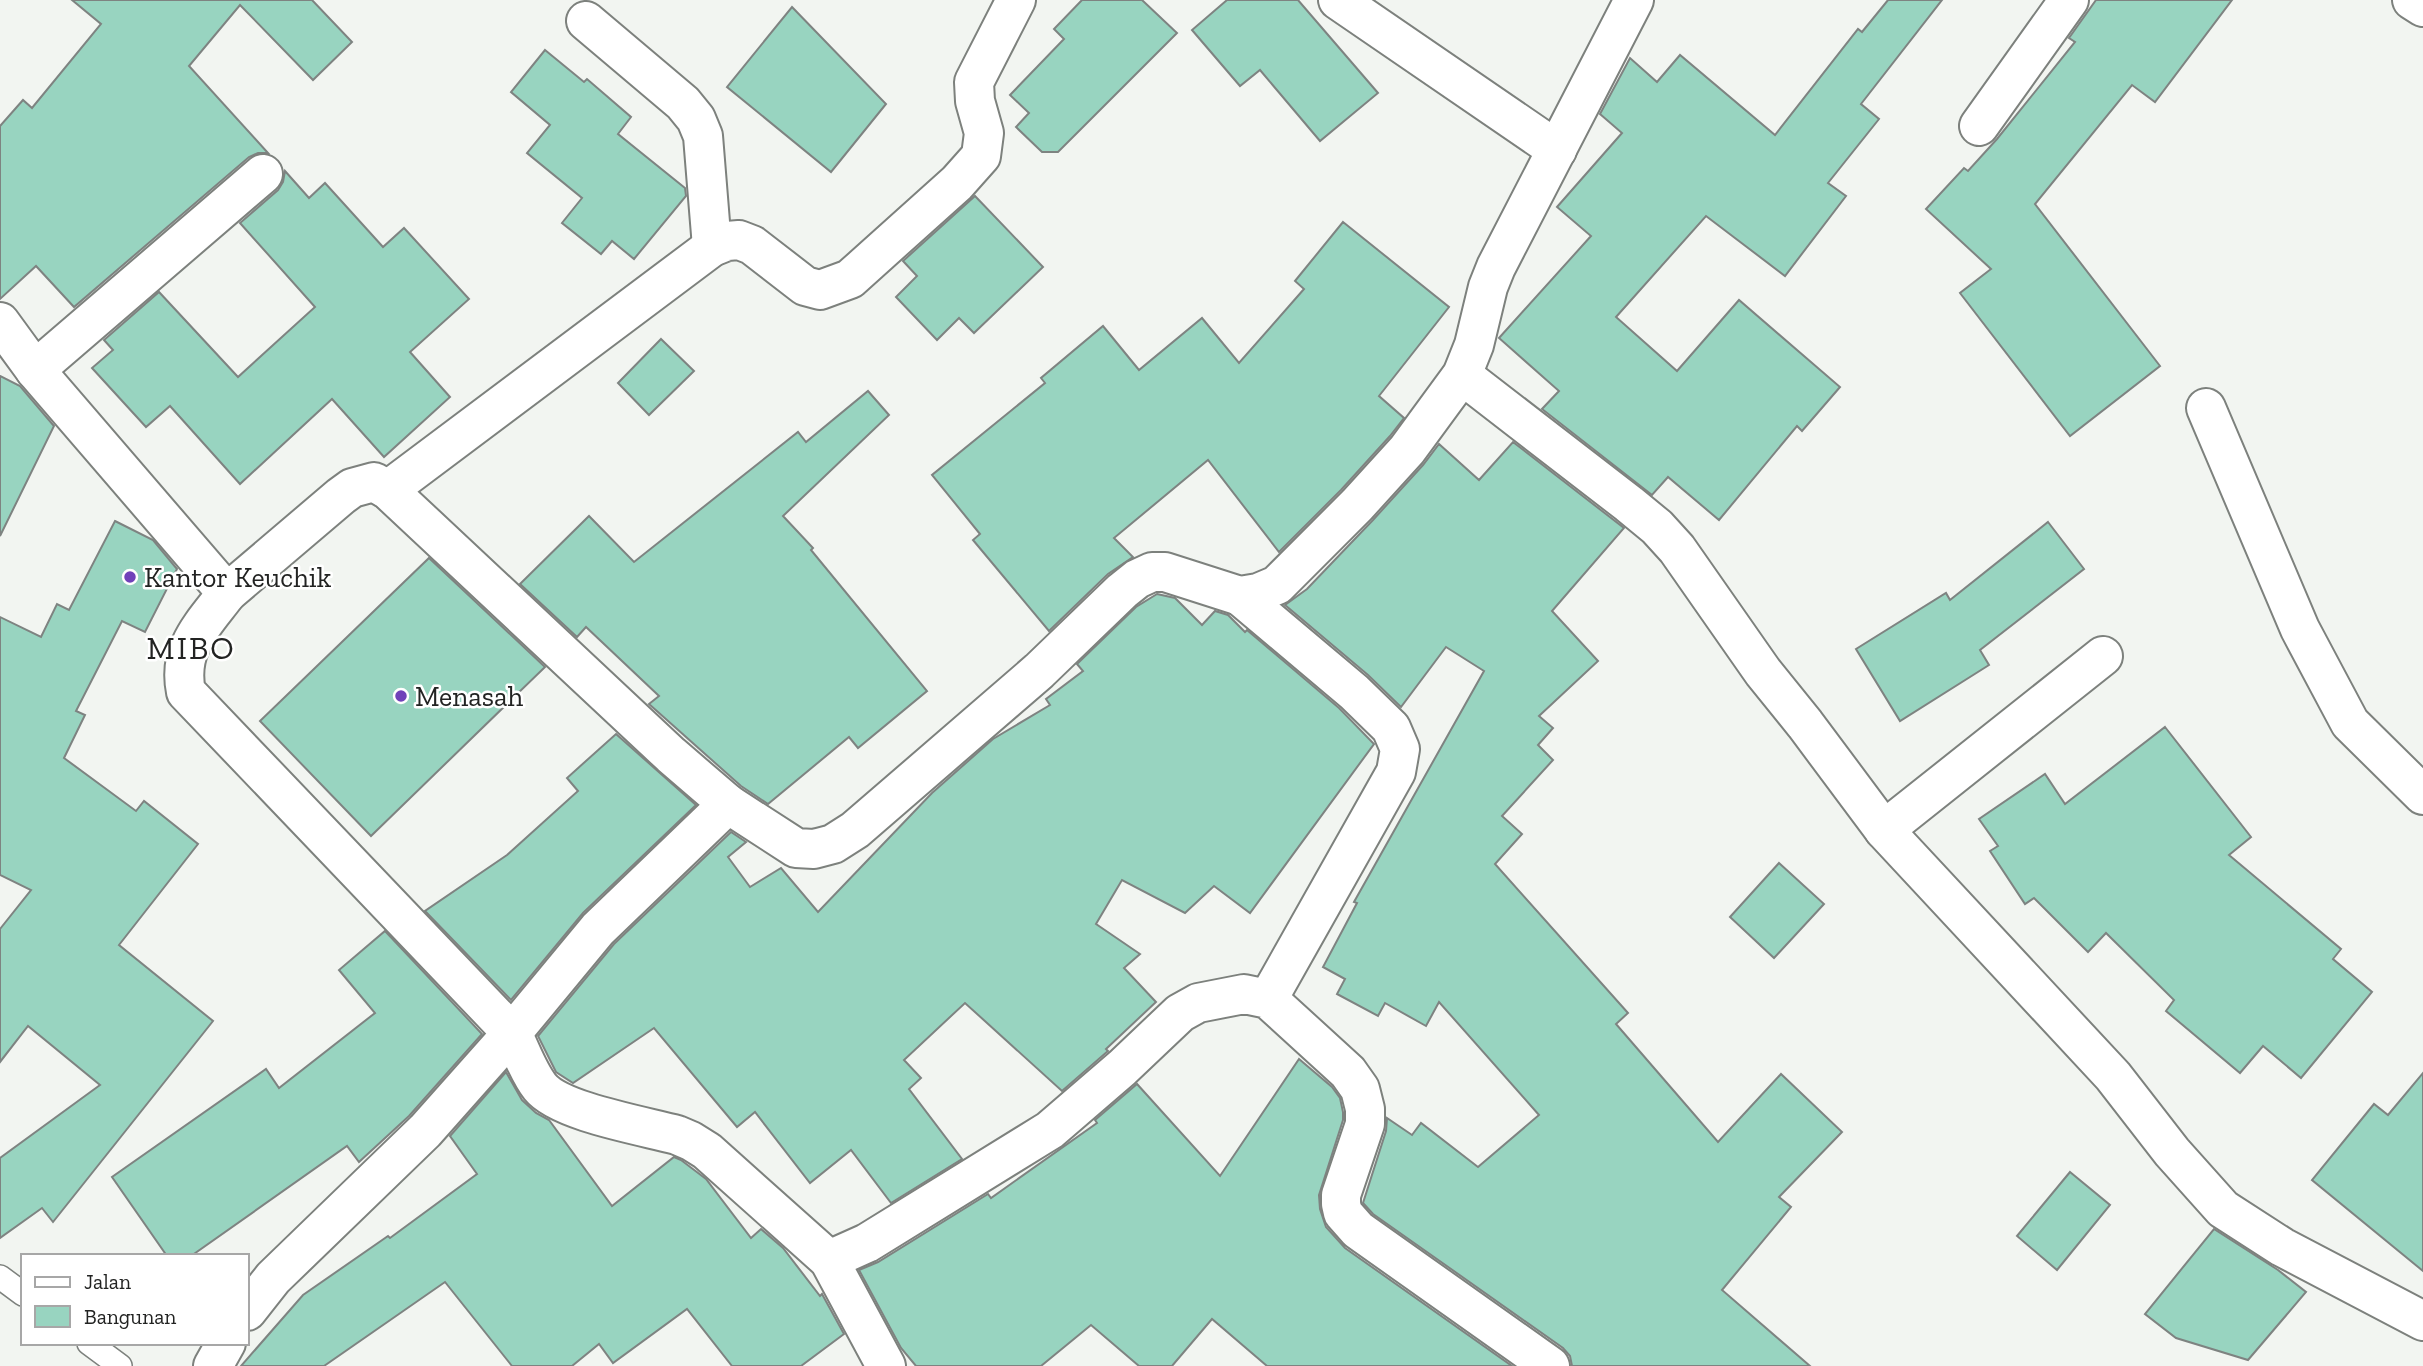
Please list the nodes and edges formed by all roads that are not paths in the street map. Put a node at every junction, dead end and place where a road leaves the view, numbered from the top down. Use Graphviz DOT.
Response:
graph roads {
  1 [pos="1016,0"];
  2 [pos="1338,0"];
  3 [pos="1634,0"];
  4 [pos="2069,0"];
  5 [pos="2412,0"];
  6 [pos="2423,7"];
  7 [pos="586,21"];
  8 [pos="1979,126"];
  9 [pos="1557,150"];
  10 [pos="263,174"];
  11 [pos="712,247"];
  12 [pos="0,322"];
  13 [pos="35,370"];
  14 [pos="1462,375"];
  15 [pos="2206,408"];
  16 [pos="388,490"];
  17 [pos="227,593"];
  18 [pos="1240,596"];
  19 [pos="2103,656"];
  20 [pos="2423,795"];
  21 [pos="728,804"];
  22 [pos="1884,830"];
  23 [pos="1268,999"];
  24 [pos="512,1033"];
  25 [pos="830,1260"];
  26 [pos="0,1277"];
  27 [pos="21,1293"];
  28 [pos="248,1310"];
  29 [pos="2423,1321"];
  30 [pos="92,1345"];
  31 [pos="225,1345"];
  32 [pos="120,1366"];
  33 [pos="213,1366"];
  34 [pos="886,1366"];
  35 [pos="1550,1366"];
  1 -- 11 [label="street"];
  2 -- 9 [label="street"];
  3 -- 9 [label="street"];
  4 -- 8 [label="street"];
  5 -- 6 [label="street"];
  7 -- 11 [label="street"];
  9 -- 14 [label="street"];
  10 -- 13 [label="street"];
  11 -- 16 [label="street"];
  12 -- 13 [label="street"];
  13 -- 17 [label="street"];
  14 -- 18 [label="street"];
  14 -- 22 [label="street"];
  15 -- 20 [label="street"];
  16 -- 17 [label="street"];
  16 -- 21 [label="street"];
  17 -- 24 [label="street"];
  18 -- 21 [label="street"];
  18 -- 23 [label="street"];
  19 -- 22 [label="street"];
  21 -- 24 [label="street"];
  22 -- 29 [label="street"];
  23 -- 25 [label="street"];
  23 -- 35 [label="street"];
  24 -- 25 [label="street"];
  24 -- 28 [label="street"];
  25 -- 34 [label="street"];
  26 -- 27 [label="lane"];
  30 -- 32 [label="lane"];
  31 -- 33 [label="street"];
}
